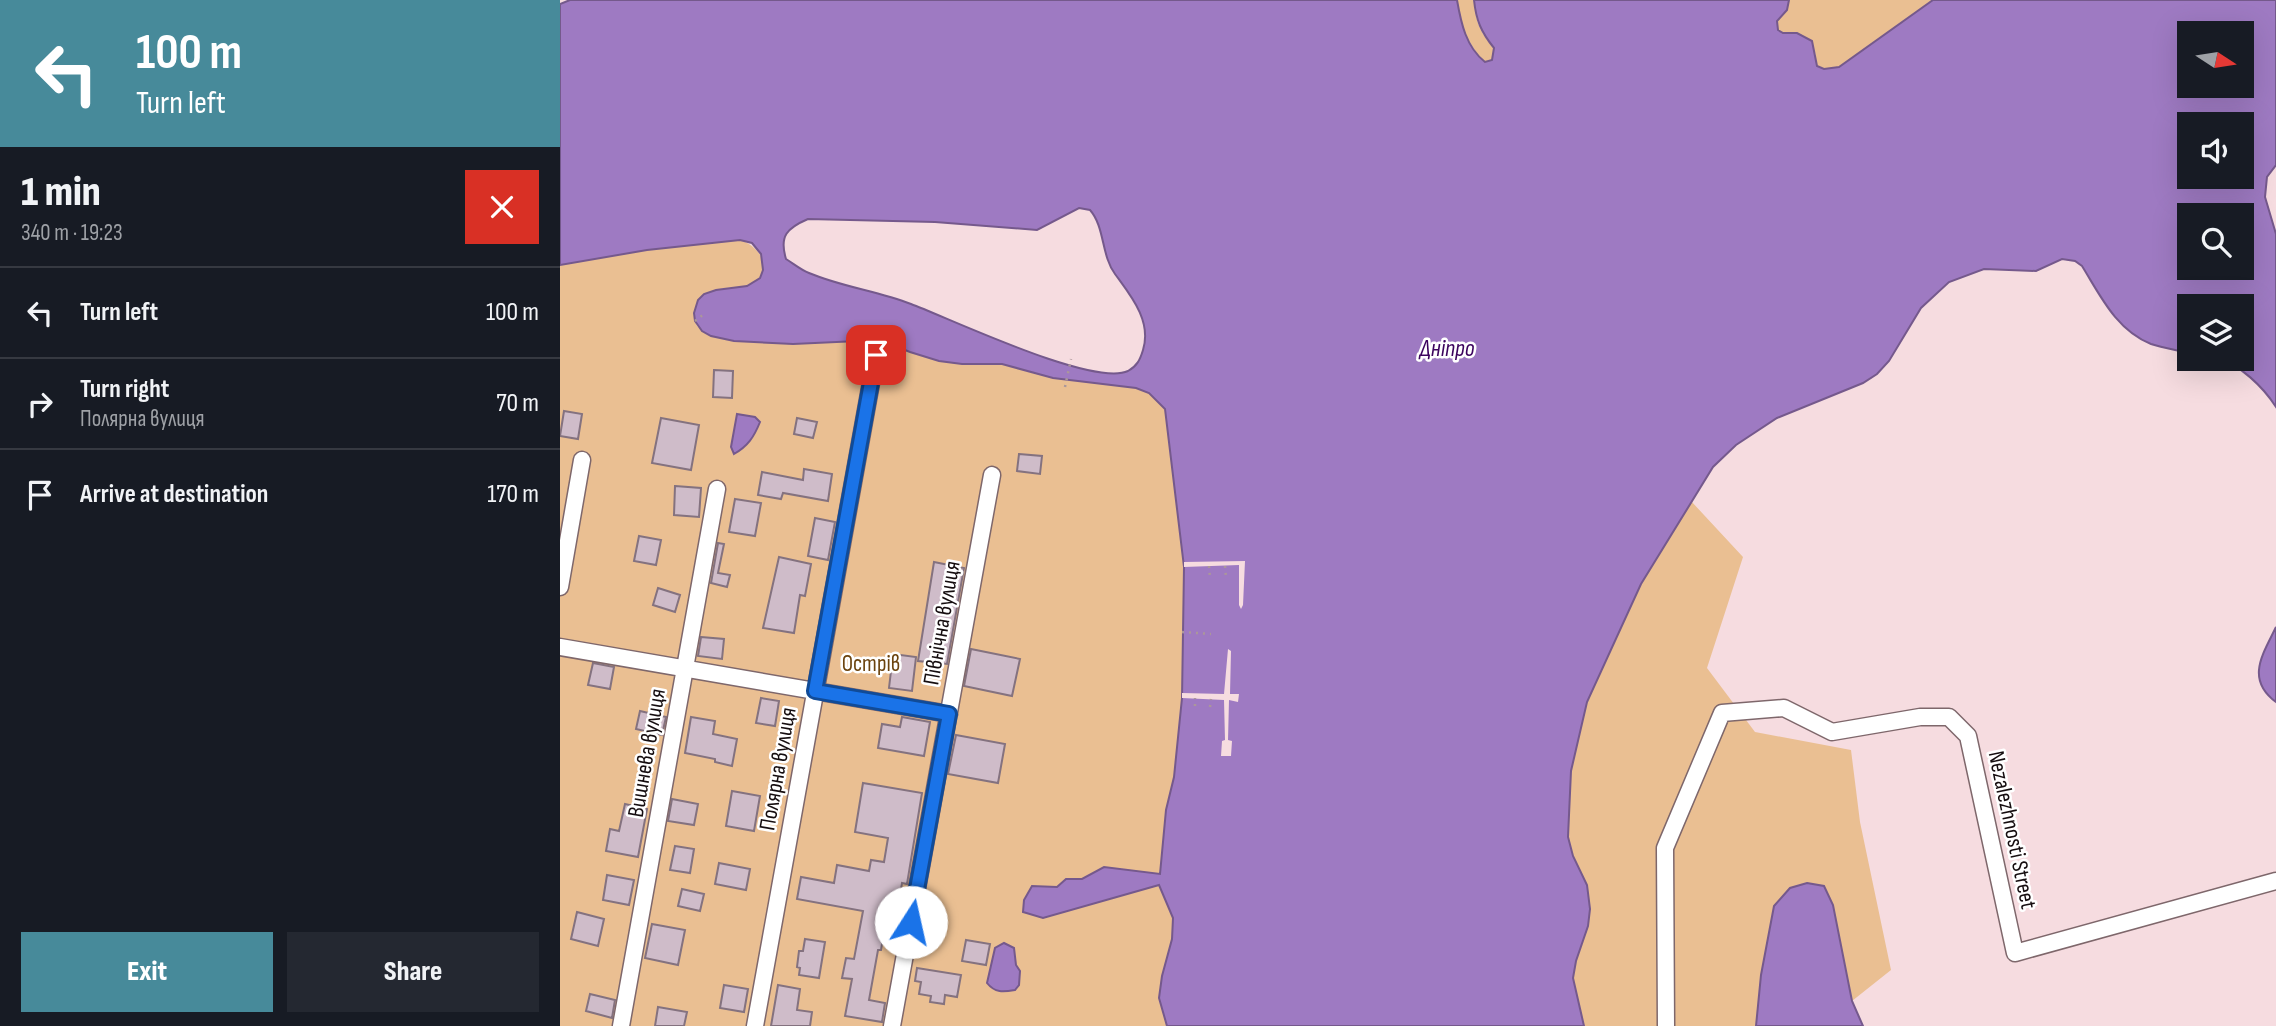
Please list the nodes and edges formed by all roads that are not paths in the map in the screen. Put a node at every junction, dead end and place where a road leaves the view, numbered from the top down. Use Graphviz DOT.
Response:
graph roads {
  1 [pos="876,355"];
  2 [pos="582,460"];
  3 [pos="992,475"];
  4 [pos="717,489"];
  5 [pos="560,587"];
  6 [pos="560,647"];
  7 [pos="685,668"];
  8 [pos="815,691"];
  9 [pos="949,714"];
  10 [pos="2276,881"];
  11 [pos="621,1026"];
  12 [pos="755,1026"];
  13 [pos="892,1026"];
  14 [pos="1666,1026"];
  1 -- 8 [label="street, Полярна вулиця"];
  2 -- 5 [label="street"];
  3 -- 9 [label="street, Північна вулиця"];
  4 -- 7 [label="street, Вишнева вулиця"];
  6 -- 7 [label="street"];
  7 -- 8 [label="street"];
  7 -- 11 [label="street, Вишнева вулиця"];
  8 -- 9 [label="street"];
  8 -- 12 [label="street, Полярна вулиця"];
  9 -- 13 [label="street, Північна вулиця"];
  10 -- 14 [label="street, Nezalezhnosti Street"];
}
